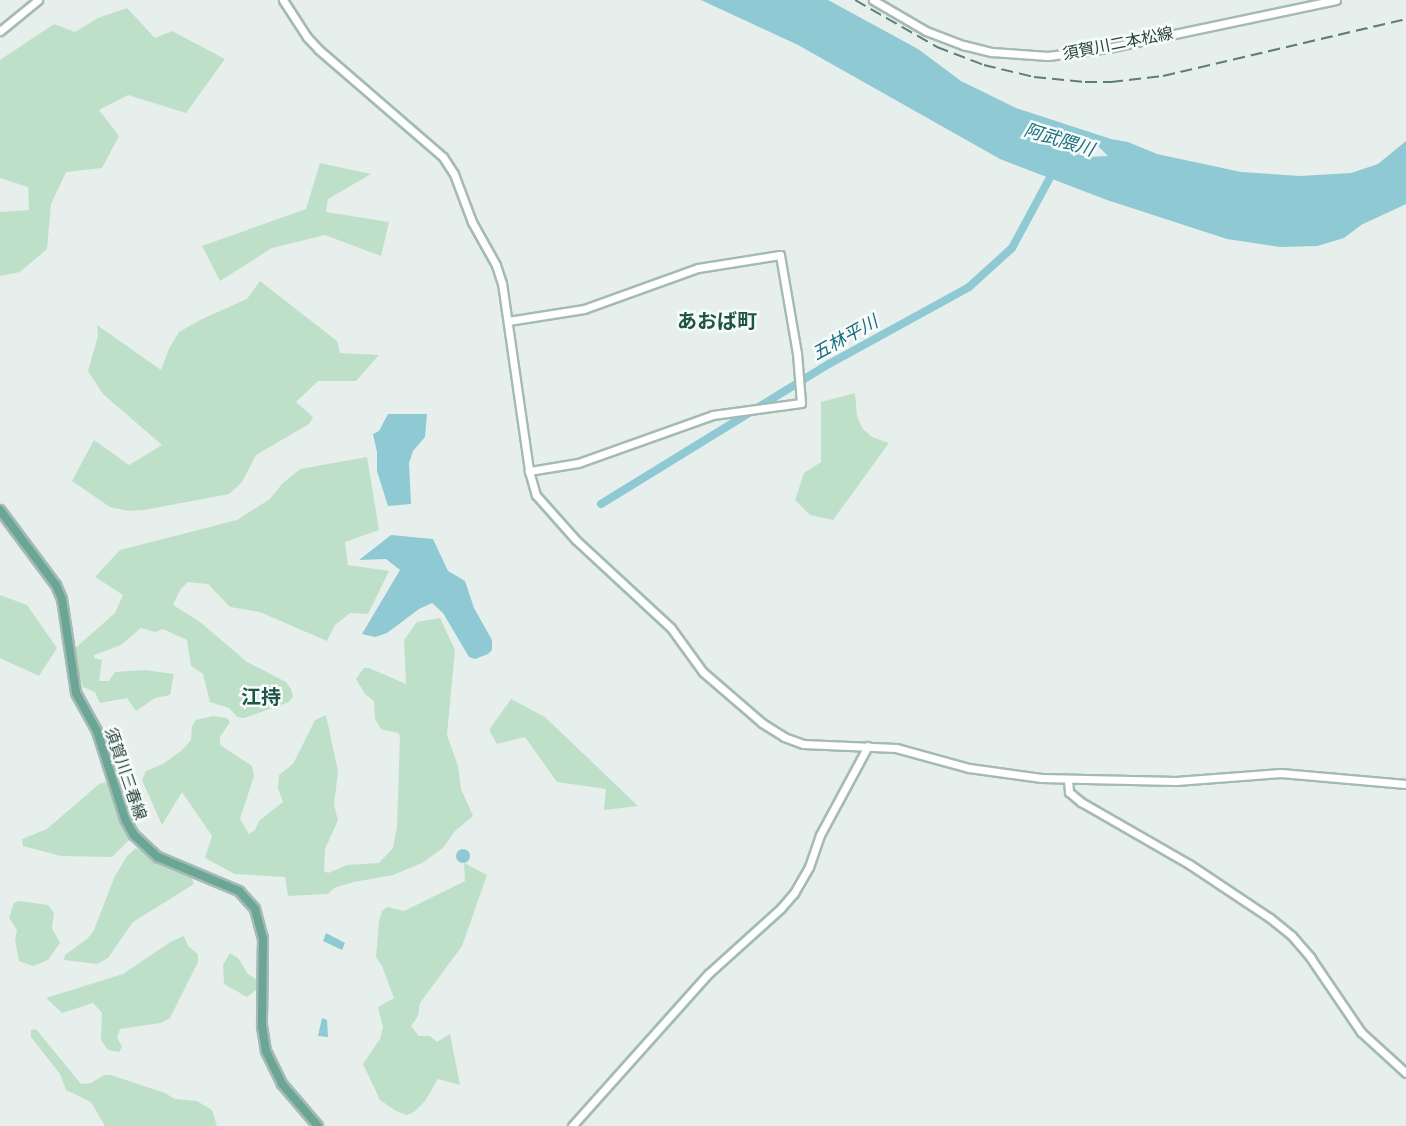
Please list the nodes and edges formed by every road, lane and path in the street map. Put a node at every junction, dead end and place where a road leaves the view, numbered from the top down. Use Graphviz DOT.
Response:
graph roads {
  1 [pos="38,0"];
  2 [pos="283,0"];
  3 [pos="873,0"];
  4 [pos="1336,0"];
  5 [pos="0,32"];
  6 [pos="508,321"];
  7 [pos="530,471"];
  8 [pos="0,510"];
  9 [pos="868,746"];
  10 [pos="1068,780"];
  11 [pos="1406,784"];
  12 [pos="1406,1073"];
  13 [pos="318,1126"];
  14 [pos="572,1126"];
  1 -- 5 [label="street"];
  2 -- 6 [label="street"];
  3 -- 4 [label="street, 須賀川二本松線"];
  6 -- 7 [label="street"];
  6 -- 7 [label="street"];
  7 -- 9 [label="street"];
  8 -- 13 [label="main road, 須賀川三春線"];
  9 -- 10 [label="street"];
  9 -- 14 [label="street"];
  10 -- 11 [label="street"];
  10 -- 12 [label="street"];
}
